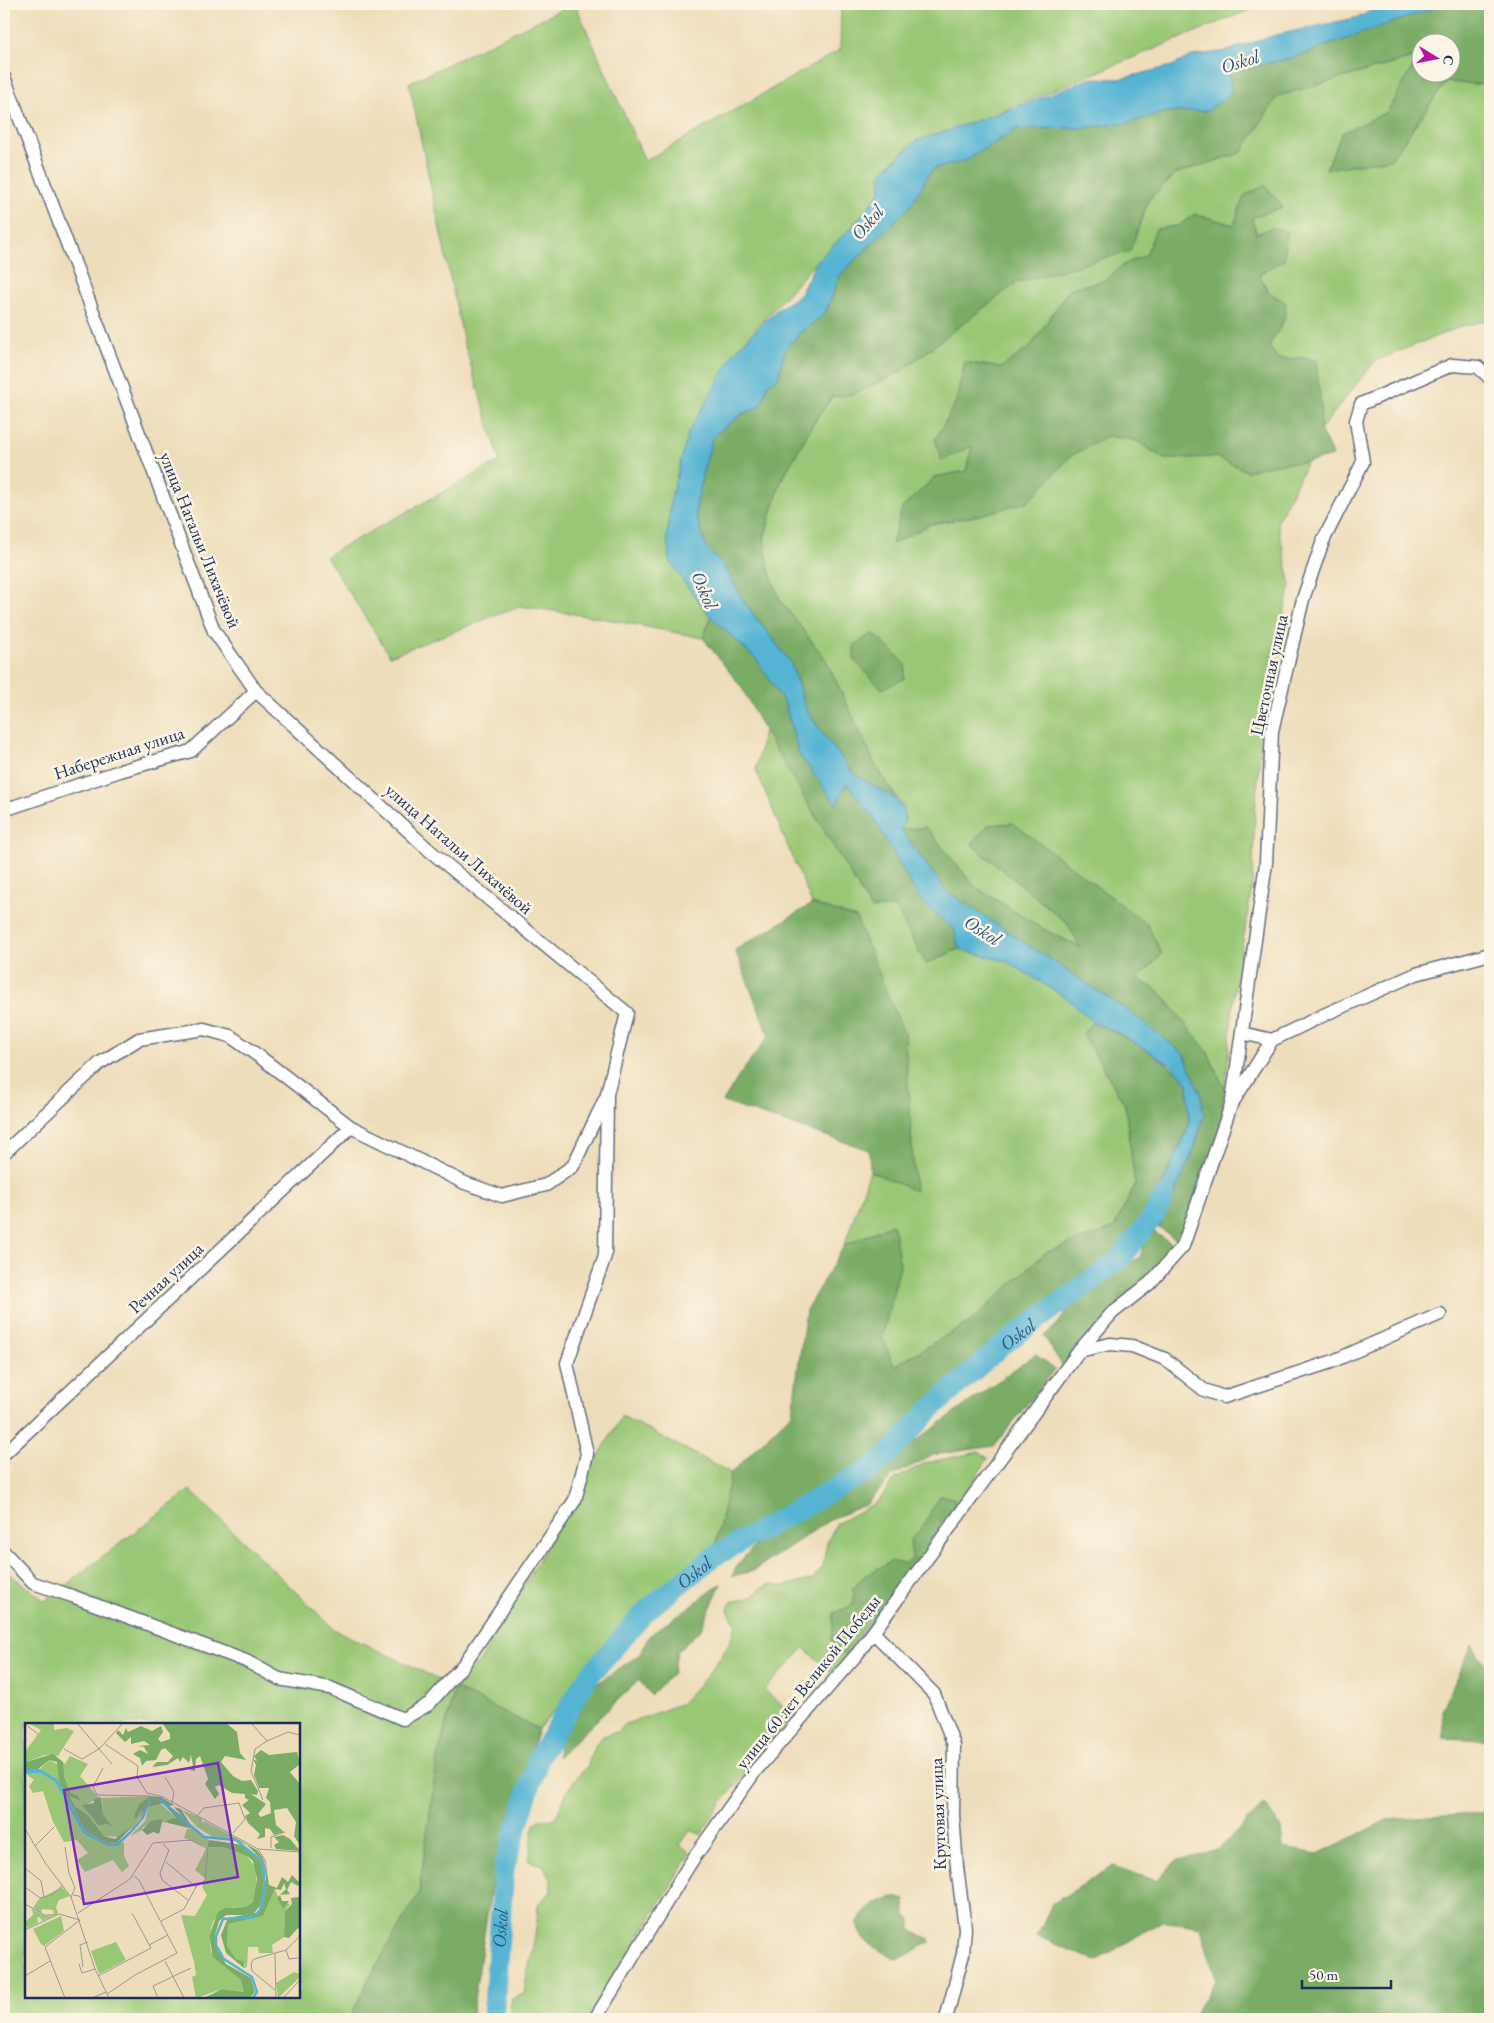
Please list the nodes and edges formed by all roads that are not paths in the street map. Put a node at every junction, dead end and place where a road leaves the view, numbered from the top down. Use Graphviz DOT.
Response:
graph roads {
  1 [pos="4,76"];
  2 [pos="1490,378"];
  3 [pos="256,691"];
  4 [pos="4,810"];
  5 [pos="1490,954"];
  6 [pos="1242,1033"];
  7 [pos="1272,1040"];
  8 [pos="607,1094"];
  9 [pos="1231,1105"];
  10 [pos="351,1127"];
  11 [pos="4,1153"];
  12 [pos="1440,1314"];
  13 [pos="1079,1351"];
  14 [pos="4,1454"];
  15 [pos="4,1552"];
  16 [pos="874,1633"];
  17 [pos="595,2019"];
  18 [pos="946,2019"];
  1 -- 3 [label="street, улица Натальи Лихачёвой"];
  2 -- 6 [label="street, Цветочная улица"];
  3 -- 4 [label="street, Набережная улица"];
  3 -- 8 [label="street, улица Натальи Лихачёвой"];
  5 -- 7 [label="street"];
  6 -- 7 [label="street"];
  6 -- 9 [label="street, Цветочная улица"];
  7 -- 9 [label="street, улица 60 лет Великой Победы"];
  8 -- 10 [label="street"];
  8 -- 15 [label="street"];
  9 -- 13 [label="street, улица 60 лет Великой Победы"];
  10 -- 11 [label="street"];
  10 -- 14 [label="street, Речная улица"];
  12 -- 13 [label="street"];
  13 -- 16 [label="street, улица 60 лет Великой Победы"];
  16 -- 17 [label="street, улица 60 лет Великой Победы"];
  16 -- 18 [label="street, Круговая улица"];
}
